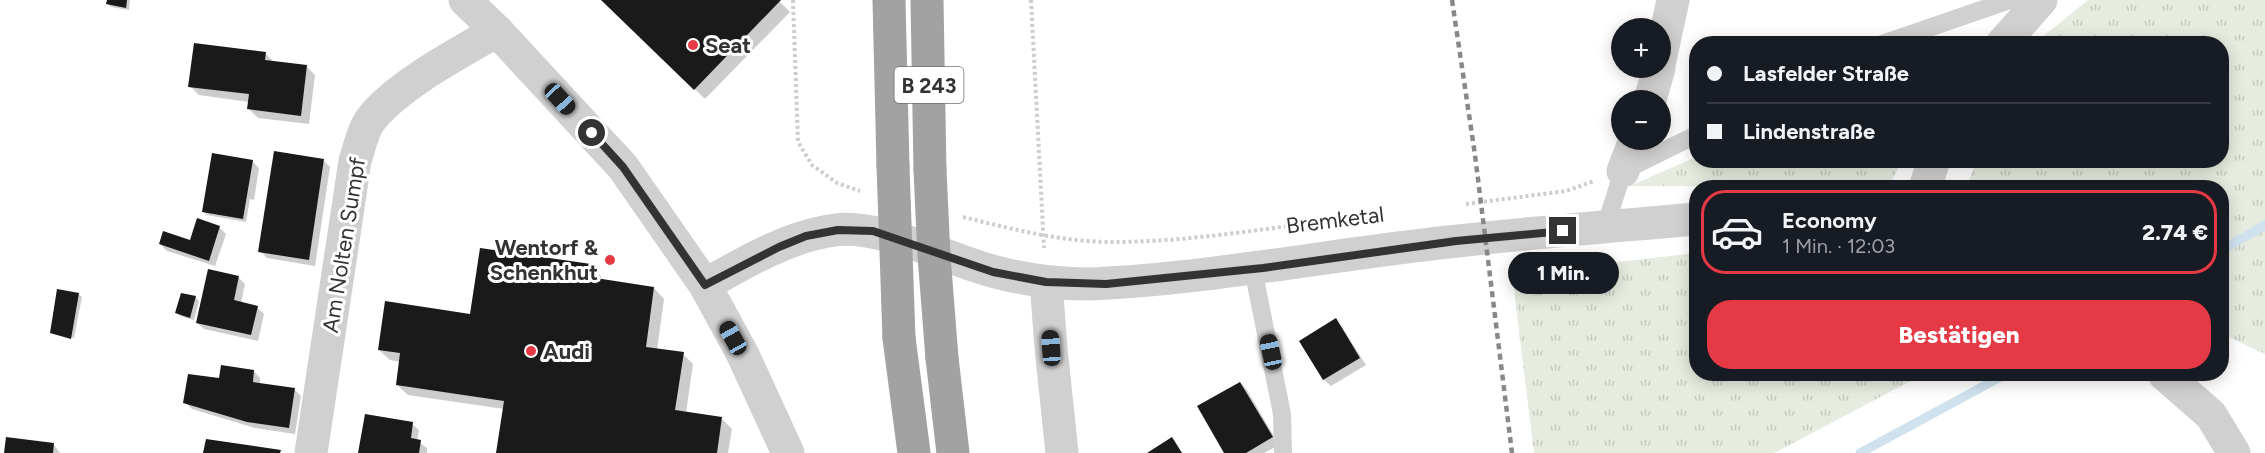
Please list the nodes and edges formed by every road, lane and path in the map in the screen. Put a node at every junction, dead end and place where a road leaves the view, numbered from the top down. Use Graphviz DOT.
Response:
graph roads {
  1 [pos="465,0"];
  2 [pos="792,0"];
  3 [pos="889,0"];
  4 [pos="927,0"];
  5 [pos="1031,0"];
  6 [pos="1673,0"];
  7 [pos="2010,0"];
  8 [pos="2041,0"];
  9 [pos="1669,18"];
  10 [pos="497,31"];
  11 [pos="1905,36"];
  12 [pos="2009,36"];
  13 [pos="1689,138"];
  14 [pos="1631,150"];
  15 [pos="1623,171"];
  16 [pos="1461,205"];
  17 [pos="1689,220"];
  18 [pos="1332,221"];
  19 [pos="1605,228"];
  20 [pos="873,231"];
  21 [pos="1044,236"];
  22 [pos="1253,269"];
  23 [pos="1046,282"];
  24 [pos="705,285"];
  25 [pos="2172,381"];
  26 [pos="311,453"];
  27 [pos="788,453"];
  28 [pos="914,453"];
  29 [pos="953,453"];
  30 [pos="1062,453"];
  31 [pos="1283,453"];
  32 [pos="2234,453"];
  1 -- 10 [label="street"];
  2 -- 20 [label="path"];
  3 -- 28 [label="highway, B 243, bridge"];
  4 -- 29 [label="highway, B 243, bridge"];
  5 -- 21 [label="path"];
  6 -- 9 [label="street"];
  7 -- 11 [label="lane"];
  8 -- 12 [label="street"];
  10 -- 24 [label="street"];
  10 -- 26 [label="street, Am Nolten Sumpf"];
  13 -- 15 [label="lane"];
  14 -- 15 [label="street"];
  15 -- 16 [label="path"];
  15 -- 19 [label="lane"];
  17 -- 19 [label="street"];
  18 -- 21 [label="path, Bremketal"];
  19 -- 22 [label="street"];
  20 -- 23 [label="street"];
  20 -- 24 [label="street"];
  21 -- 23 [label="path"];
  22 -- 23 [label="street"];
  22 -- 31 [label="lane"];
  23 -- 30 [label="street"];
  24 -- 27 [label="street"];
  25 -- 32 [label="street"];
}
